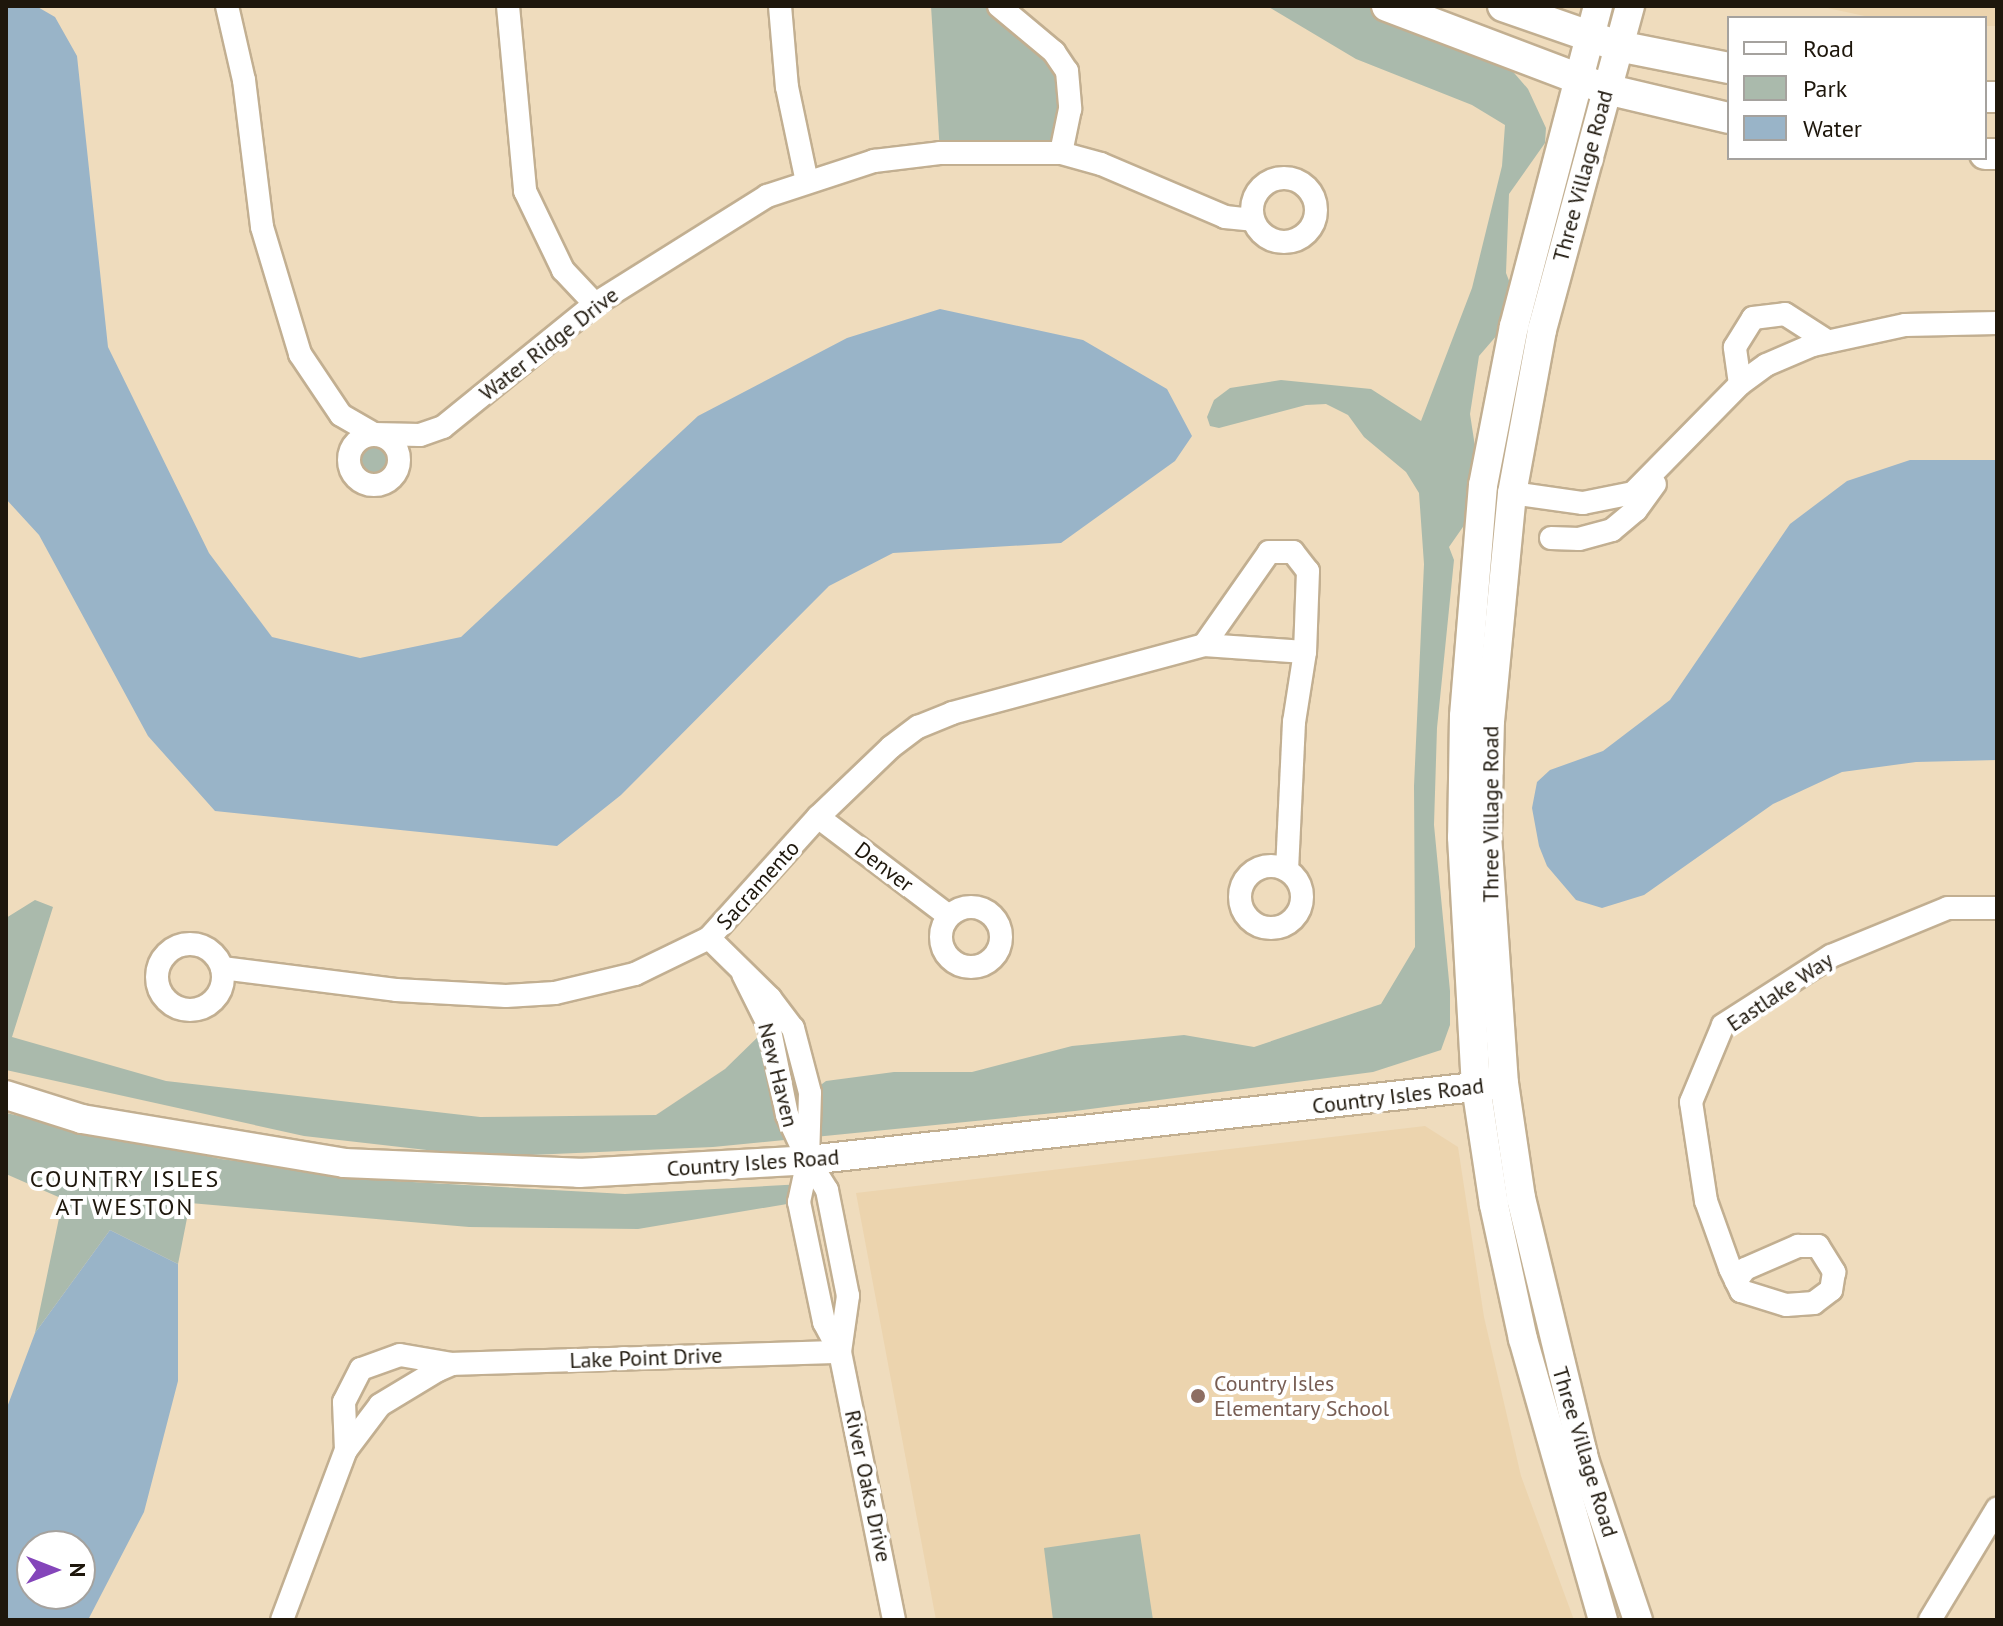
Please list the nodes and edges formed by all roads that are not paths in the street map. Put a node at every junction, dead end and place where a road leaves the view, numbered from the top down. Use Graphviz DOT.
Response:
graph roads {
  1 [pos="227,6"];
  2 [pos="508,6"];
  3 [pos="780,6"];
  4 [pos="999,6"];
  5 [pos="1387,6"];
  6 [pos="1503,6"];
  7 [pos="1598,6"];
  8 [pos="1630,6"];
  9 [pos="1590,36"];
  10 [pos="1618,46"];
  11 [pos="1727,68"];
  12 [pos="1592,84"];
  13 [pos="1727,118"];
  14 [pos="1061,153"];
  15 [pos="807,182"];
  16 [pos="1253,220"];
  17 [pos="595,304"];
  18 [pos="1997,323"];
  19 [pos="1827,341"];
  20 [pos="1740,384"];
  21 [pos="1673,456"];
  22 [pos="1512,493"];
  23 [pos="1479,528"];
  24 [pos="1551,538"];
  25 [pos="1204,645"];
  26 [pos="1305,652"];
  27 [pos="818,817"];
  28 [pos="1287,870"];
  29 [pos="1997,908"];
  30 [pos="949,916"];
  31 [pos="709,938"];
  32 [pos="222,968"];
  33 [pos="1490,1085"];
  34 [pos="6,1095"];
  35 [pos="808,1160"];
  36 [pos="1736,1281"];
  37 [pos="840,1352"];
  38 [pos="452,1364"];
  39 [pos="346,1450"];
  40 [pos="1997,1509"];
  41 [pos="282,1620"];
  42 [pos="894,1620"];
  43 [pos="1603,1620"];
  44 [pos="1638,1620"];
  45 [pos="1930,1620"];
  1 -- 17 [label="street, Water Ridge Drive"];
  2 -- 17 [label="street"];
  3 -- 15 [label="street"];
  4 -- 14 [label="street"];
  5 -- 12 [label="main road"];
  6 -- 9 [label="main road"];
  7 -- 9 [label="street, Three Village Road"];
  8 -- 10 [label="street, Three Village Road"];
  9 -- 10 [label="main road"];
  9 -- 12 [label="street, Three Village Road"];
  10 -- 11 [label="main road"];
  10 -- 12 [label="street, Three Village Road"];
  12 -- 13 [label="main road"];
  12 -- 22 [label="street, Three Village Road"];
  12 -- 23 [label="street, Three Village Road"];
  14 -- 15 [label="street, Water Ridge Drive"];
  14 -- 16 [label="street, Water Ridge Drive"];
  15 -- 17 [label="street, Water Ridge Drive"];
  18 -- 19 [label="street"];
  19 -- 20 [label="street"];
  19 -- 20 [label="street"];
  20 -- 21 [label="street"];
  21 -- 22 [label="street"];
  21 -- 24 [label="street"];
  22 -- 23 [label="street"];
  22 -- 33 [label="street, Three Village Road"];
  23 -- 33 [label="street, Three Village Road"];
  25 -- 26 [label="street, Sacramento"];
  25 -- 26 [label="street"];
  25 -- 27 [label="street, Sacramento"];
  26 -- 28 [label="street"];
  27 -- 30 [label="street, Denver"];
  27 -- 31 [label="street, Sacramento"];
  29 -- 36 [label="street, Eastlake Way"];
  31 -- 32 [label="street, Sacramento"];
  31 -- 35 [label="street, New Haven"];
  33 -- 35 [label="street, Country Isles Road"];
  33 -- 43 [label="street, Three Village Road"];
  33 -- 44 [label="street, Three Village Road"];
  34 -- 35 [label="street, Country Isles Road"];
  35 -- 37 [label="street, River Oaks Drive"];
  37 -- 38 [label="street, Lake Point Drive"];
  37 -- 42 [label="street, River Oaks Drive"];
  38 -- 39 [label="street, Lake Point Drive"];
  38 -- 39 [label="street, Lake Point Drive"];
  39 -- 41 [label="street, Lake Point Drive"];
  40 -- 45 [label="street"];
}
